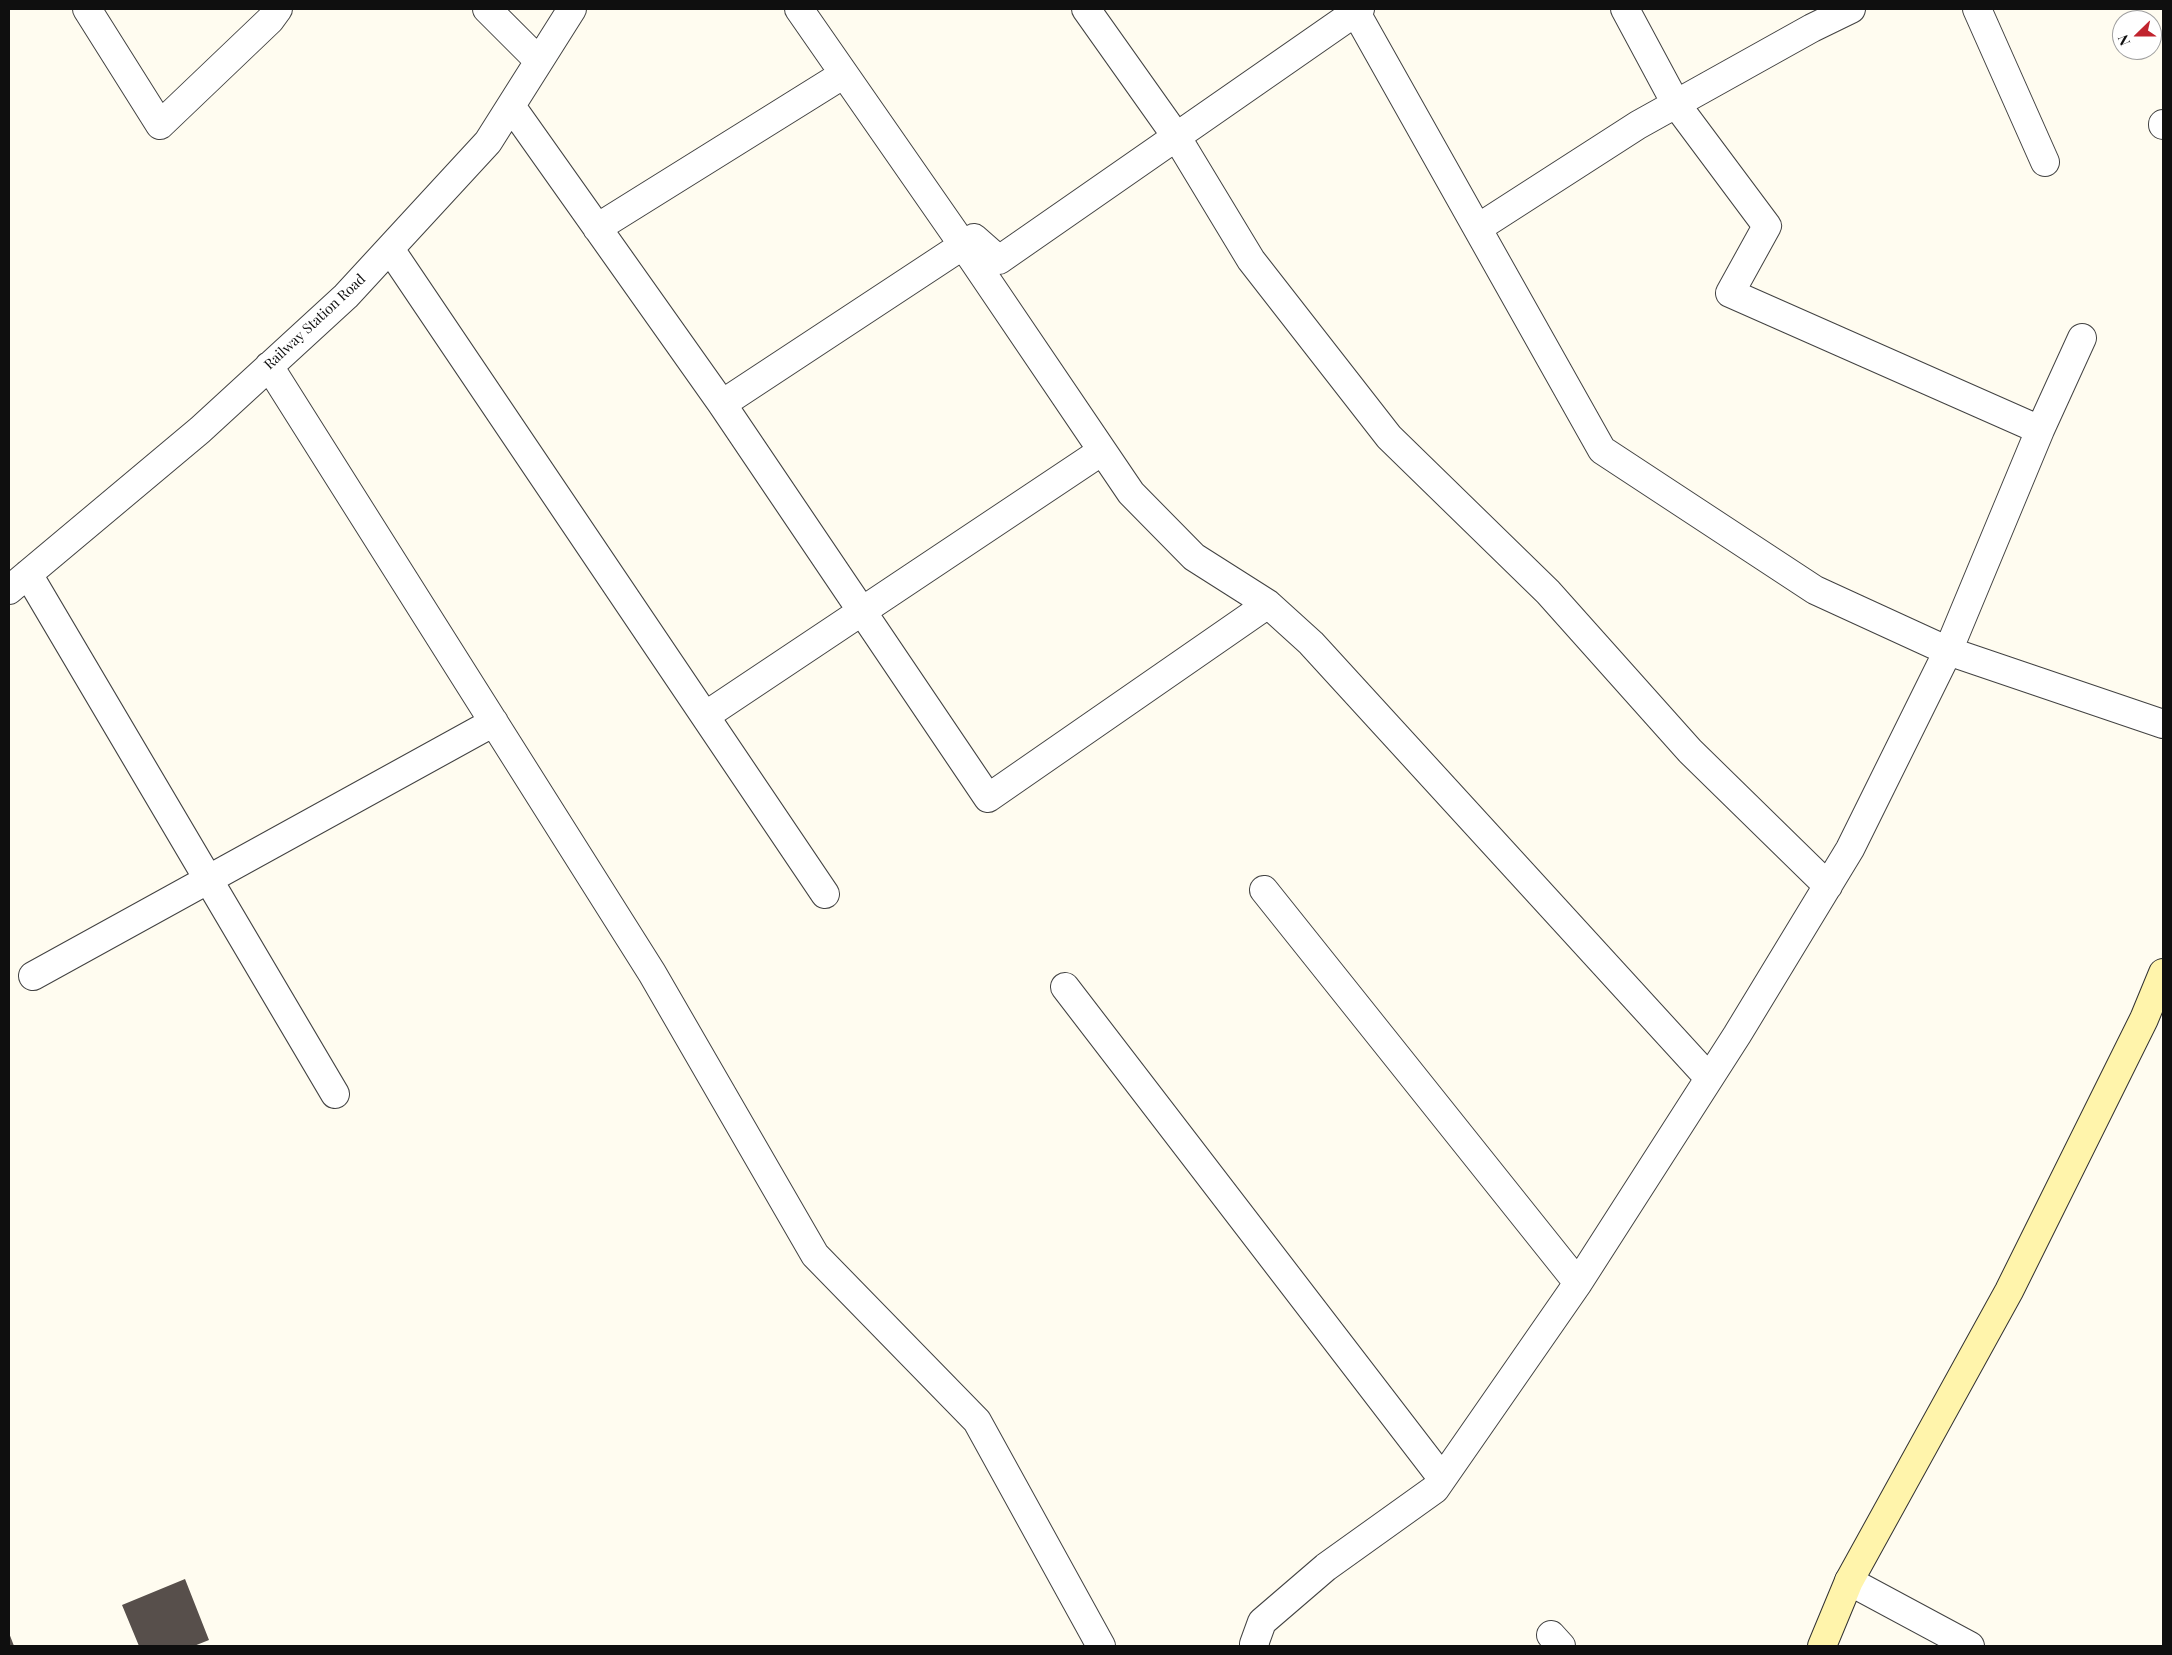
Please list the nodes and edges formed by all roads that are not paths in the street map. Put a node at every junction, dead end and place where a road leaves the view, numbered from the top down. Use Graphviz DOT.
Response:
graph roads {
  1 [pos="87,9"];
  2 [pos="278,9"];
  3 [pos="487,9"];
  4 [pos="572,9"];
  5 [pos="799,9"];
  6 [pos="1086,9"];
  7 [pos="1625,9"];
  8 [pos="1851,9"];
  9 [pos="1977,9"];
  10 [pos="1357,10"];
  11 [pos="539,61"];
  12 [pos="844,74"];
  13 [pos="1676,104"];
  14 [pos="511,106"];
  15 [pos="1176,136"];
  16 [pos="2045,162"];
  17 [pos="597,228"];
  18 [pos="1478,228"];
  19 [pos="964,245"];
  20 [pos="390,249"];
  21 [pos="2082,338"];
  22 [pos="269,366"];
  23 [pos="722,404"];
  24 [pos="2040,430"];
  25 [pos="1102,451"];
  26 [pos="18,582"];
  27 [pos="1268,604"];
  28 [pos="862,611"];
  29 [pos="1948,651"];
  30 [pos="705,716"];
  31 [pos="494,722"];
  32 [pos="2163,724"];
  33 [pos="208,879"];
  34 [pos="1828,886"];
  35 [pos="1264,890"];
  36 [pos="825,894"];
  37 [pos="2163,973"];
  38 [pos="32,976"];
  39 [pos="1064,987"];
  40 [pos="1709,1078"];
  41 [pos="335,1094"];
  42 [pos="1578,1282"];
  43 [pos="1442,1478"];
  44 [pos="1849,1581"];
  45 [pos="1101,1646"];
  46 [pos="1255,1646"];
  47 [pos="1822,1646"];
  48 [pos="1970,1646"];
  1 -- 2 [label="street"];
  3 -- 11 [label="street"];
  4 -- 11 [label="street, Railway Station Road"];
  5 -- 12 [label="street"];
  6 -- 15 [label="street"];
  7 -- 13 [label="street"];
  8 -- 13 [label="street"];
  9 -- 16 [label="street"];
  10 -- 15 [label="street"];
  10 -- 18 [label="street"];
  11 -- 14 [label="street, Railway Station Road"];
  12 -- 17 [label="street"];
  12 -- 19 [label="street"];
  13 -- 18 [label="street"];
  13 -- 24 [label="street"];
  14 -- 17 [label="street"];
  14 -- 20 [label="street, Railway Station Road"];
  15 -- 19 [label="street"];
  15 -- 34 [label="street"];
  17 -- 23 [label="street"];
  18 -- 29 [label="street"];
  19 -- 23 [label="street"];
  19 -- 25 [label="street"];
  20 -- 22 [label="street, Railway Station Road"];
  20 -- 30 [label="street"];
  21 -- 24 [label="street"];
  22 -- 26 [label="street, Railway Station Road"];
  22 -- 31 [label="street"];
  23 -- 28 [label="street"];
  24 -- 29 [label="street"];
  25 -- 27 [label="street"];
  25 -- 28 [label="street"];
  26 -- 33 [label="street"];
  27 -- 28 [label="street"];
  27 -- 40 [label="street"];
  28 -- 30 [label="street"];
  29 -- 32 [label="street"];
  29 -- 34 [label="street"];
  30 -- 36 [label="street"];
  31 -- 33 [label="street"];
  31 -- 45 [label="street"];
  33 -- 38 [label="street"];
  33 -- 41 [label="street"];
  34 -- 40 [label="street"];
  35 -- 42 [label="street"];
  37 -- 44 [label="main road"];
  39 -- 43 [label="street"];
  40 -- 42 [label="street"];
  42 -- 43 [label="street"];
  43 -- 46 [label="street"];
  44 -- 47 [label="main road"];
  44 -- 48 [label="street"];
}
